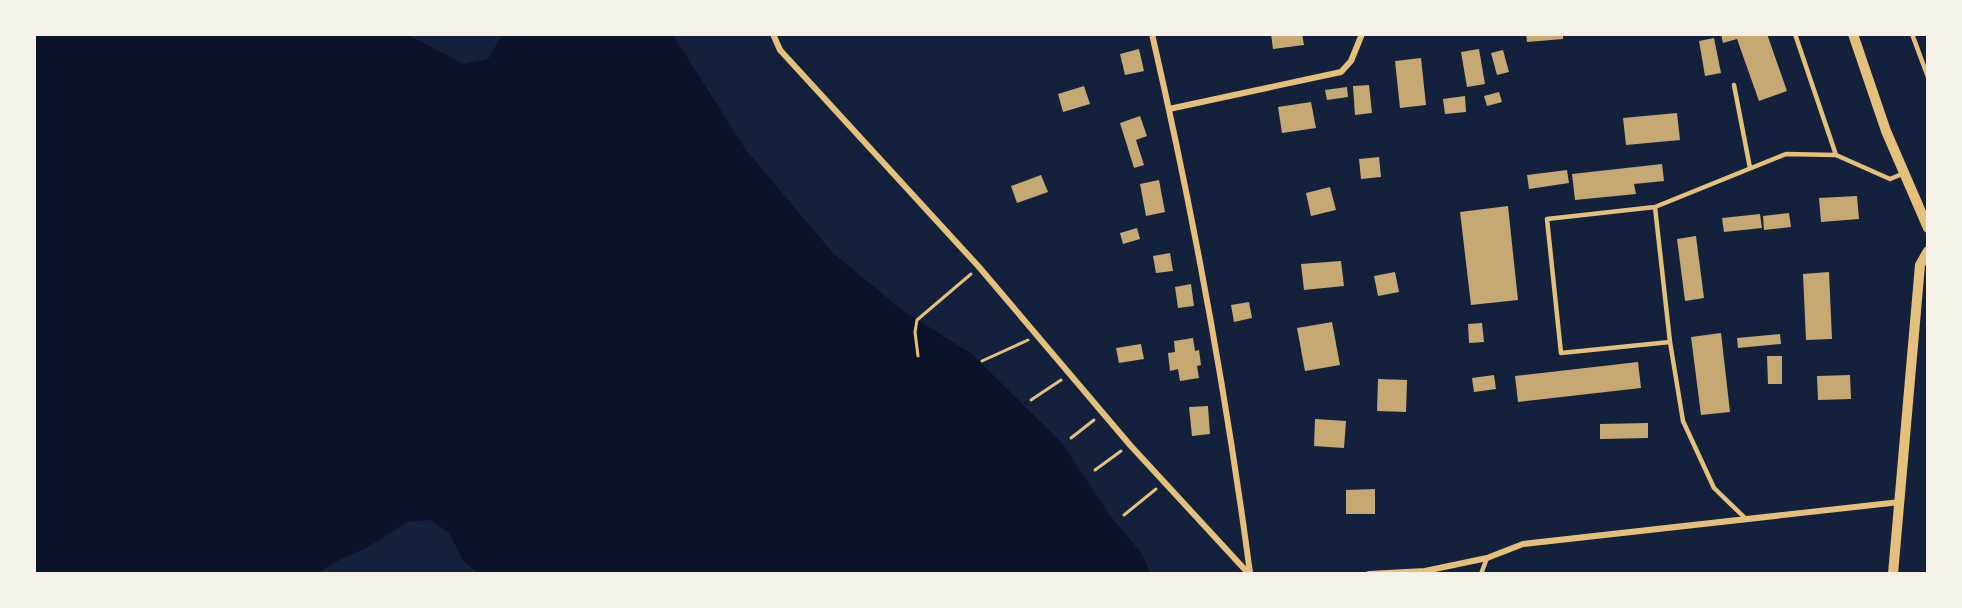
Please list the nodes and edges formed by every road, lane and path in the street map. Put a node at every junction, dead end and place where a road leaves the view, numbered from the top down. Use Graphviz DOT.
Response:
graph roads {
  1 [pos="772,34"];
  2 [pos="1152,34"];
  3 [pos="1362,34"];
  4 [pos="1795,34"];
  5 [pos="1853,34"];
  6 [pos="1912,34"];
  7 [pos="1928,77"];
  8 [pos="1734,85"];
  9 [pos="1169,109"];
  10 [pos="1836,155"];
  11 [pos="1750,168"];
  12 [pos="1902,174"];
  13 [pos="1655,207"];
  14 [pos="1928,228"];
  15 [pos="1928,251"];
  16 [pos="979,267"];
  17 [pos="1038,335"];
  18 [pos="1670,342"];
  19 [pos="918,356"];
  20 [pos="982,361"];
  21 [pos="1070,374"];
  22 [pos="1032,400"];
  23 [pos="1102,414"];
  24 [pos="1071,438"];
  25 [pos="1130,445"];
  26 [pos="1095,470"];
  27 [pos="1163,482"];
  28 [pos="1900,502"];
  29 [pos="1124,515"];
  30 [pos="1744,517"];
  31 [pos="1487,558"];
  32 [pos="1423,572"];
  33 [pos="1250,573"];
  34 [pos="1369,573"];
  35 [pos="1481,573"];
  36 [pos="1893,573"];
  1 -- 16 [label="street"];
  2 -- 9 [label="street"];
  3 -- 9 [label="street"];
  4 -- 10 [label="lane"];
  5 -- 12 [label="street"];
  6 -- 7 [label="lane"];
  8 -- 11 [label="lane"];
  9 -- 33 [label="street"];
  10 -- 11 [label="lane"];
  10 -- 12 [label="lane"];
  11 -- 13 [label="lane"];
  12 -- 14 [label="street"];
  13 -- 18 [label="lane"];
  13 -- 18 [label="lane"];
  15 -- 28 [label="street"];
  16 -- 17 [label="street"];
  16 -- 19 [label="path"];
  17 -- 20 [label="path"];
  17 -- 21 [label="street"];
  18 -- 30 [label="lane"];
  21 -- 22 [label="path"];
  21 -- 23 [label="street"];
  23 -- 24 [label="path"];
  23 -- 25 [label="street"];
  25 -- 26 [label="path"];
  25 -- 27 [label="street"];
  27 -- 29 [label="path"];
  27 -- 33 [label="street"];
  28 -- 30 [label="street"];
  28 -- 36 [label="street"];
  30 -- 31 [label="street"];
  31 -- 32 [label="street"];
  31 -- 35 [label="lane"];
  32 -- 34 [label="street"];
}
